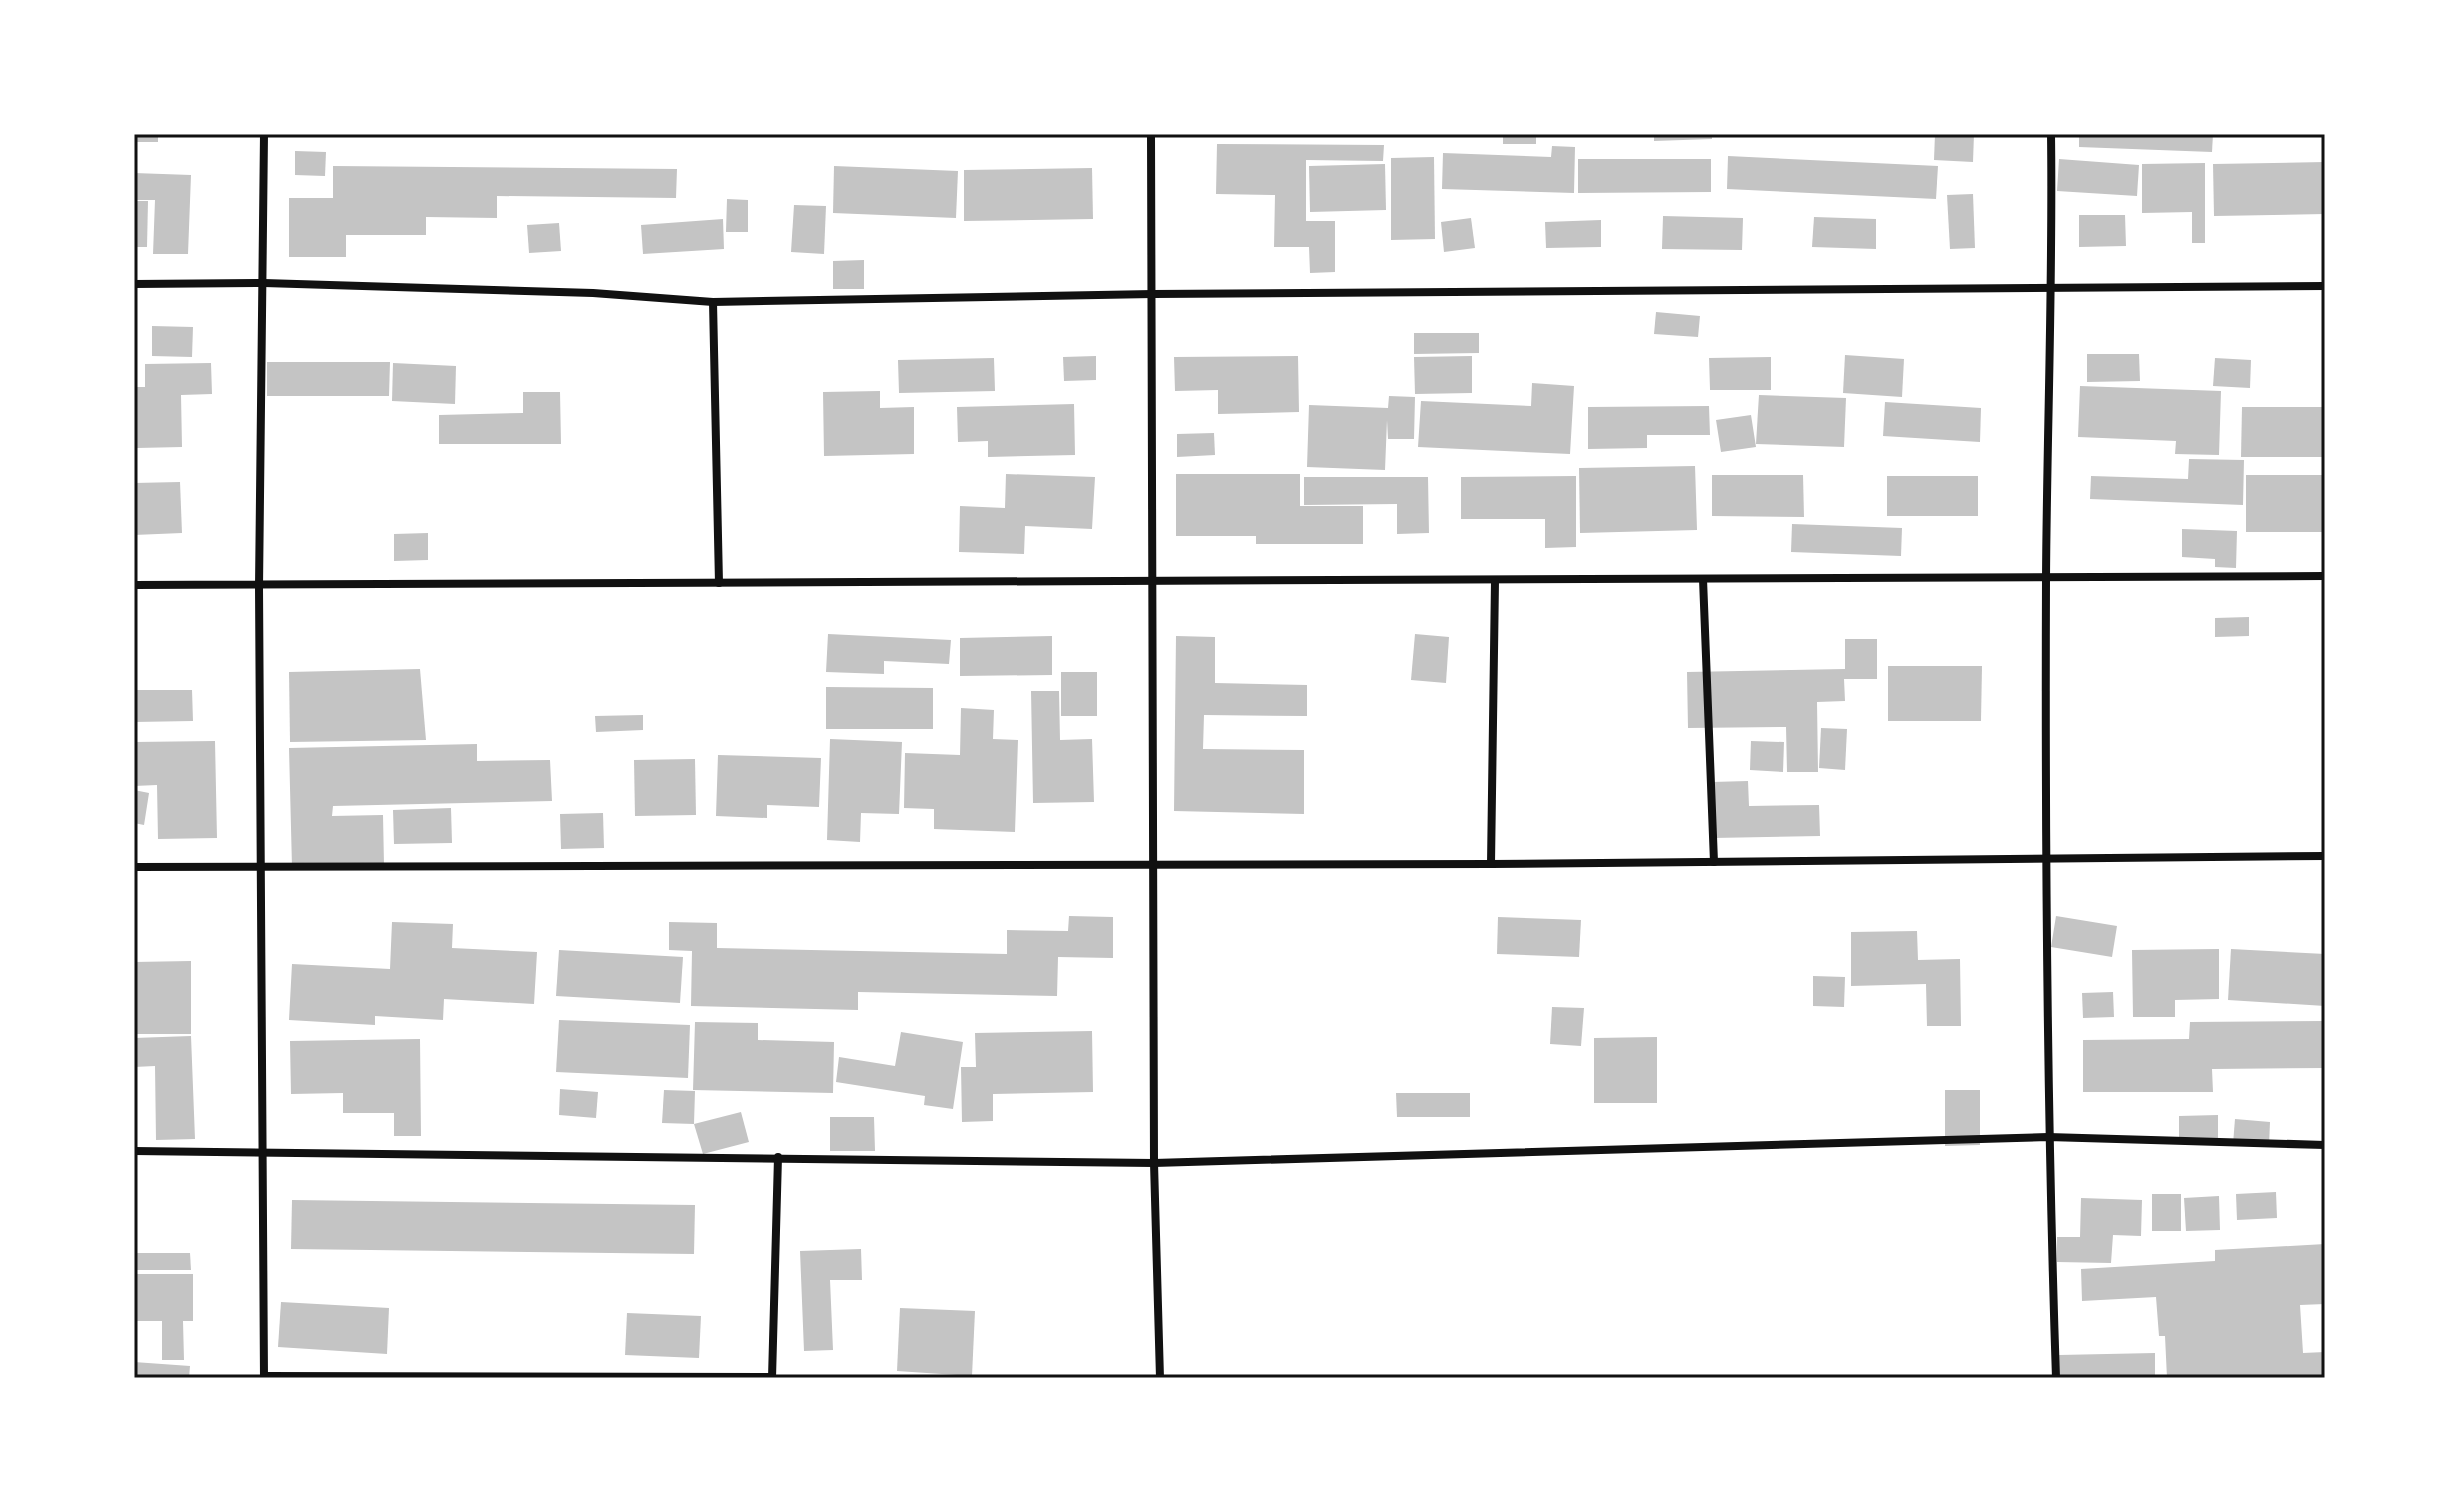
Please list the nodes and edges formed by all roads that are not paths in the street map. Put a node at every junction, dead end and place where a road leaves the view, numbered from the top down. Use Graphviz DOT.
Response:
graph roads {
  1 [pos="264,134"];
  2 [pos="1151,134"];
  3 [pos="2051,134"];
  4 [pos="264,283"];
  5 [pos="134,284"];
  6 [pos="2053,286"];
  7 [pos="2325,286"];
  8 [pos="1153,294"];
  9 [pos="713,302"];
  10 [pos="2046,576"];
  11 [pos="2325,576"];
  12 [pos="1703,579"];
  13 [pos="1495,581"];
  14 [pos="1154,582"];
  15 [pos="719,583"];
  16 [pos="134,585"];
  17 [pos="259,587"];
  18 [pos="2325,856"];
  19 [pos="2049,861"];
  20 [pos="1714,862"];
  21 [pos="1155,864"];
  22 [pos="1491,864"];
  23 [pos="134,867"];
  24 [pos="263,868"];
  25 [pos="2048,1137"];
  26 [pos="2325,1145"];
  27 [pos="265,1150"];
  28 [pos="134,1151"];
  29 [pos="778,1157"];
  30 [pos="1154,1163"];
  31 [pos="264,1377"];
  32 [pos="772,1377"];
  33 [pos="1160,1378"];
  34 [pos="2056,1378"];
  1 -- 4 [label="street"];
  2 -- 8 [label="street"];
  3 -- 6 [label="street"];
  4 -- 5 [label="street"];
  4 -- 9 [label="street"];
  4 -- 17 [label="street"];
  6 -- 7 [label="street"];
  6 -- 8 [label="street"];
  6 -- 10 [label="street"];
  8 -- 9 [label="street"];
  8 -- 14 [label="street"];
  9 -- 15 [label="street"];
  10 -- 11 [label="street"];
  10 -- 12 [label="street"];
  10 -- 19 [label="street"];
  12 -- 13 [label="street"];
  12 -- 20 [label="street"];
  13 -- 14 [label="street"];
  13 -- 22 [label="street"];
  14 -- 15 [label="street"];
  14 -- 21 [label="street"];
  15 -- 17 [label="street"];
  16 -- 17 [label="street"];
  17 -- 24 [label="street"];
  18 -- 19 [label="street"];
  19 -- 20 [label="street"];
  19 -- 25 [label="street"];
  20 -- 22 [label="street"];
  21 -- 22 [label="street"];
  21 -- 24 [label="street"];
  21 -- 30 [label="street"];
  23 -- 24 [label="street"];
  24 -- 27 [label="street"];
  25 -- 26 [label="street"];
  25 -- 30 [label="street"];
  25 -- 34 [label="street"];
  27 -- 28 [label="street"];
  27 -- 29 [label="street"];
  27 -- 31 [label="street"];
  29 -- 30 [label="street"];
  29 -- 32 [label="street"];
  30 -- 33 [label="street"];
  31 -- 32 [label="street"];
}
